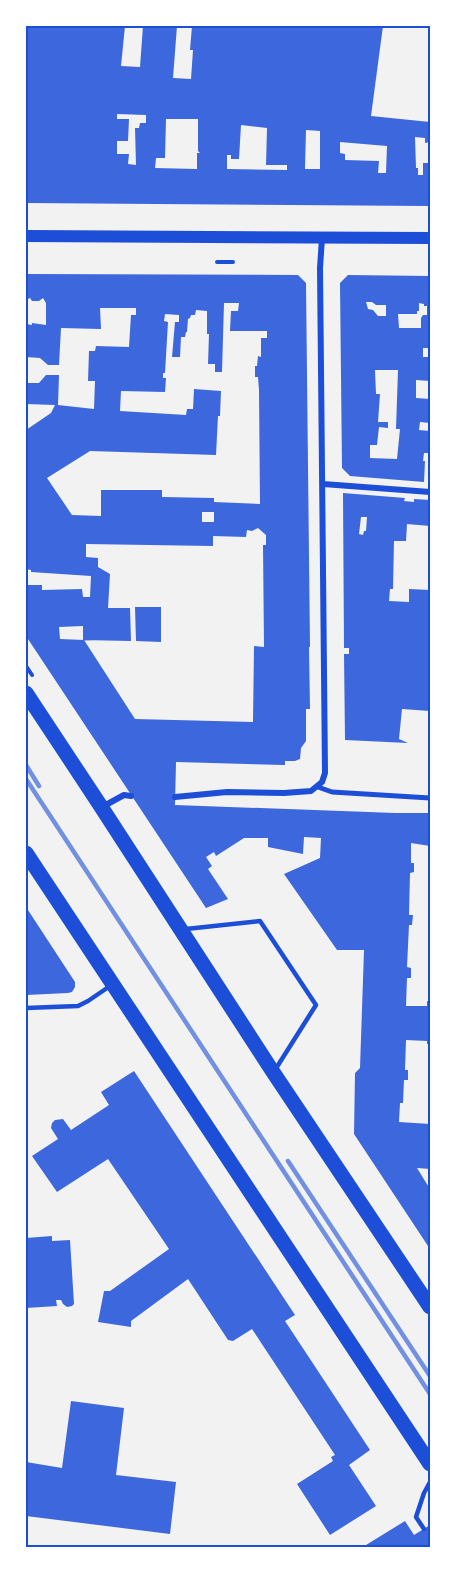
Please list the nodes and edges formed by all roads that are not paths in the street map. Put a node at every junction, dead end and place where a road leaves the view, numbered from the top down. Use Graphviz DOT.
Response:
graph roads {
  1 [pos="26,236"];
  2 [pos="322,238"];
  3 [pos="430,238"];
  4 [pos="323,483"];
  5 [pos="430,492"];
  6 [pos="26,693"];
  7 [pos="318,787"];
  8 [pos="131,796"];
  9 [pos="175,797"];
  10 [pos="430,798"];
  11 [pos="102,807"];
  12 [pos="26,853"];
  13 [pos="182,930"];
  14 [pos="113,985"];
  15 [pos="26,1008"];
  16 [pos="273,1072"];
  17 [pos="430,1307"];
  18 [pos="430,1464"];
  19 [pos="430,1482"];
  20 [pos="424,1529"];
  1 -- 2 [label="main road"];
  2 -- 3 [label="main road"];
  2 -- 4 [label="street"];
  4 -- 5 [label="street"];
  4 -- 7 [label="street"];
  6 -- 11 [label="main road"];
  7 -- 9 [label="street"];
  7 -- 10 [label="street"];
  8 -- 11 [label="street"];
  11 -- 13 [label="main road"];
  12 -- 14 [label="main road"];
  13 -- 16 [label="main road"];
  13 -- 16 [label="lane"];
  14 -- 15 [label="lane"];
  14 -- 18 [label="main road"];
  16 -- 17 [label="main road"];
  19 -- 20 [label="lane"];
}
